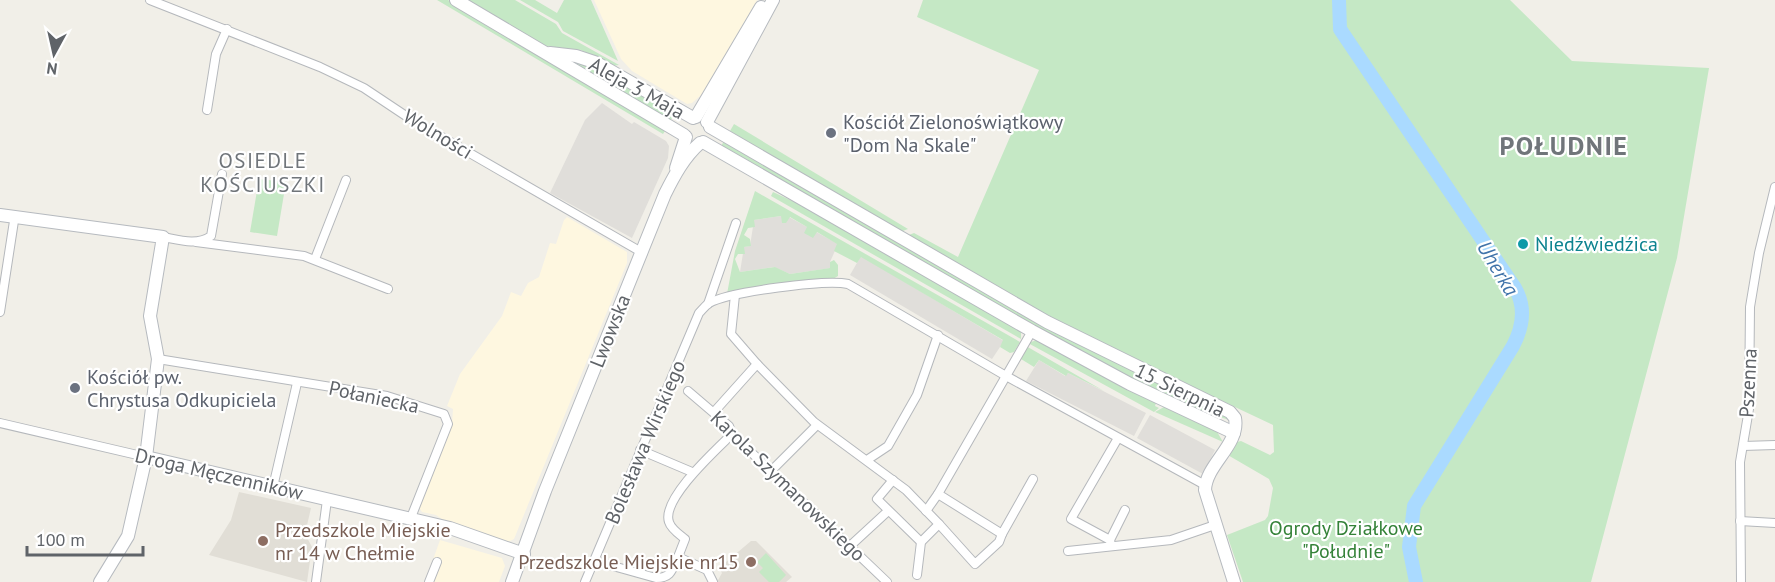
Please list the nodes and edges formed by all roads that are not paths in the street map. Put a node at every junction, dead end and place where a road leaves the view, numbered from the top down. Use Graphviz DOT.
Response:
graph roads {
  1 [pos="150,0"];
  2 [pos="456,0"];
  3 [pos="758,0"];
  4 [pos="769,1"];
  5 [pos="757,13"];
  6 [pos="227,29"];
  7 [pos="546,53"];
  8 [pos="709,108"];
  9 [pos="207,110"];
  10 [pos="679,111"];
  11 [pos="702,121"];
  12 [pos="670,126"];
  13 [pos="725,135"];
  14 [pos="685,136"];
  15 [pos="702,143"];
  16 [pos="716,150"];
  17 [pos="682,157"];
  18 [pos="222,174"];
  19 [pos="346,180"];
  20 [pos="1775,187"];
  21 [pos="0,215"];
  22 [pos="14,221"];
  23 [pos="736,223"];
  24 [pos="163,237"];
  25 [pos="196,242"];
  26 [pos="643,253"];
  27 [pos="315,260"];
  28 [pos="388,289"];
  29 [pos="735,295"];
  30 [pos="708,304"];
  31 [pos="0,312"];
  32 [pos="1032,331"];
  33 [pos="938,335"];
  34 [pos="158,359"];
  35 [pos="757,364"];
  36 [pos="1006,376"];
  37 [pos="297,383"];
  38 [pos="688,391"];
  39 [pos="714,412"];
  40 [pos="0,423"];
  41 [pos="817,425"];
  42 [pos="1234,433"];
  43 [pos="732,434"];
  44 [pos="1118,438"];
  45 [pos="1775,445"];
  46 [pos="1743,446"];
  47 [pos="640,450"];
  48 [pos="1161,451"];
  49 [pos="146,457"];
  50 [pos="867,460"];
  51 [pos="1156,460"];
  52 [pos="771,471"];
  53 [pos="692,472"];
  54 [pos="1033,479"];
  55 [pos="893,480"];
  56 [pos="1205,485"];
  57 [pos="273,487"];
  58 [pos="938,494"];
  59 [pos="327,500"];
  60 [pos="1125,510"];
  61 [pos="888,511"];
  62 [pos="926,511"];
  63 [pos="410,520"];
  64 [pos="1740,521"];
  65 [pos="1775,523"];
  66 [pos="939,525"];
  67 [pos="1215,525"];
  68 [pos="1002,534"];
  69 [pos="921,542"];
  70 [pos="1111,543"];
  71 [pos="850,546"];
  72 [pos="1068,551"];
  73 [pos="519,555"];
  74 [pos="678,557"];
  75 [pos="595,561"];
  76 [pos="437,562"];
  77 [pos="917,575"];
  78 [pos="100,582"];
  79 [pos="316,582"];
  80 [pos="429,582"];
  81 [pos="504,582"];
  82 [pos="512,582"];
  83 [pos="585,582"];
  84 [pos="713,582"];
  85 [pos="887,582"];
  86 [pos="1234,582"];
  87 [pos="1741,582"];
  1 -- 6 [label="street, Wolności"];
  2 -- 7 [label="street, Aleja 3 Maja"];
  3 -- 5 [label="street"];
  4 -- 5 [label="street"];
  4 -- 8 [label="street"];
  5 -- 8 [label="street"];
  6 -- 9 [label="street"];
  6 -- 26 [label="street, Wolności"];
  7 -- 10 [label="street, Aleja 3 Maja"];
  7 -- 12 [label="street, Aleja 3 Maja"];
  8 -- 10 [label="street"];
  8 -- 11 [label="street"];
  8 -- 13 [label="street"];
  10 -- 11 [label="street, Aleja 3 Maja"];
  11 -- 13 [label="street, 15 Sierpnia"];
  11 -- 14 [label="street"];
  11 -- 15 [label="street"];
  12 -- 14 [label="street, Aleja 3 Maja"];
  12 -- 17 [label="street"];
  13 -- 42 [label="street, 15 Sierpnia"];
  14 -- 15 [label="street"];
  14 -- 17 [label="street, Lwowska"];
  15 -- 16 [label="street, 15 Sierpnia"];
  15 -- 17 [label="street, Lwowska"];
  16 -- 17 [label="street"];
  16 -- 32 [label="street, 15 Sierpnia"];
  17 -- 26 [label="street, Lwowska"];
  18 -- 25 [label="street"];
  19 -- 27 [label="street"];
  20 -- 46 [label="street, Pszenna"];
  21 -- 24 [label="street"];
  22 -- 31 [label="street"];
  23 -- 30 [label="street, Bolesława Wirskiego"];
  24 -- 25 [label="street"];
  24 -- 34 [label="street"];
  25 -- 27 [label="street"];
  26 -- 73 [label="street, Lwowska"];
  27 -- 28 [label="street"];
  29 -- 30 [label="street"];
  29 -- 33 [label="street"];
  29 -- 35 [label="street"];
  30 -- 47 [label="street, Bolesława Wirskiego"];
  32 -- 36 [label="street"];
  32 -- 42 [label="street, 15 Sierpnia"];
  33 -- 36 [label="street"];
  33 -- 50 [label="street"];
  34 -- 37 [label="street, Połaniecka"];
  34 -- 49 [label="street"];
  35 -- 39 [label="street"];
  35 -- 41 [label="street"];
  36 -- 44 [label="street"];
  36 -- 58 [label="street"];
  37 -- 57 [label="street"];
  37 -- 63 [label="street, Połaniecka"];
  38 -- 39 [label="street, Karola Szymanowskiego"];
  39 -- 43 [label="street, Karola Szymanowskiego"];
  40 -- 49 [label="street, Droga Męczenników"];
  41 -- 50 [label="street"];
  41 -- 52 [label="street"];
  42 -- 56 [label="street"];
  43 -- 52 [label="street, Karola Szymanowskiego"];
  43 -- 53 [label="street"];
  44 -- 51 [label="street"];
  44 -- 70 [label="street"];
  45 -- 46 [label="street"];
  46 -- 64 [label="street, Pszenna"];
  47 -- 53 [label="street"];
  47 -- 75 [label="street, Bolesława Wirskiego"];
  48 -- 51 [label="street"];
  49 -- 57 [label="street, Droga Męczenników"];
  49 -- 78 [label="street"];
  50 -- 55 [label="street"];
  51 -- 56 [label="street"];
  52 -- 71 [label="street, Karola Szymanowskiego"];
  53 -- 74 [label="street"];
  54 -- 68 [label="street"];
  55 -- 61 [label="street"];
  55 -- 62 [label="street"];
  56 -- 67 [label="street"];
  57 -- 59 [label="street, Droga Męczenników"];
  58 -- 62 [label="street"];
  58 -- 68 [label="street"];
  59 -- 63 [label="street, Droga Męczenników"];
  59 -- 79 [label="street"];
  60 -- 70 [label="street"];
  61 -- 69 [label="street"];
  61 -- 71 [label="street"];
  62 -- 66 [label="street"];
  63 -- 73 [label="street, Droga Męczenników"];
  64 -- 65 [label="street"];
  64 -- 87 [label="street, Pszenna"];
  66 -- 68 [label="street"];
  66 -- 69 [label="street"];
  67 -- 70 [label="street"];
  67 -- 86 [label="street"];
  69 -- 77 [label="street"];
  70 -- 72 [label="street"];
  71 -- 85 [label="street, Karola Szymanowskiego"];
  73 -- 81 [label="street, Lwowska"];
  73 -- 82 [label="street, Lwowska"];
  74 -- 75 [label="street"];
  74 -- 84 [label="street"];
  75 -- 83 [label="street, Bolesława Wirskiego"];
  76 -- 80 [label="street"];
}
